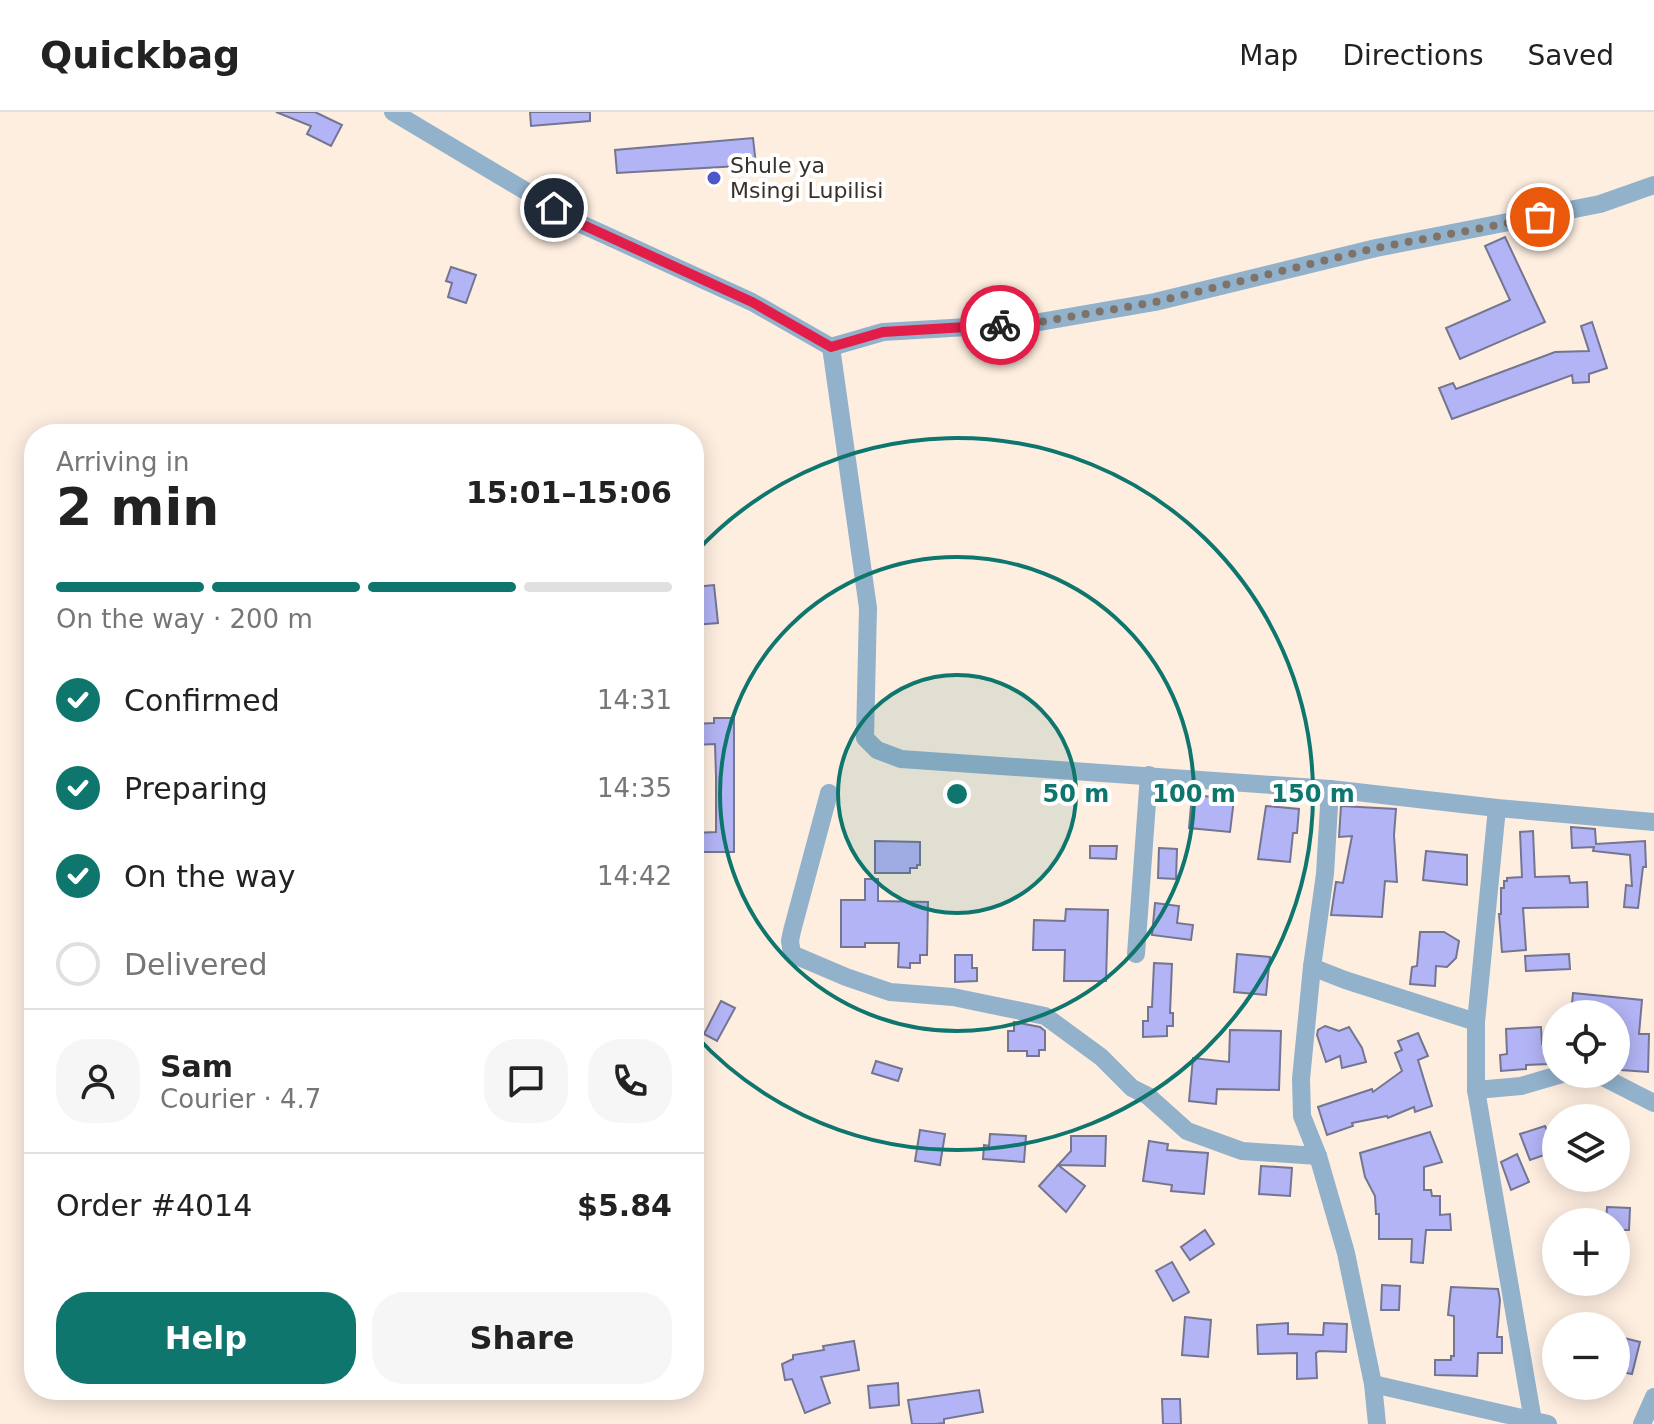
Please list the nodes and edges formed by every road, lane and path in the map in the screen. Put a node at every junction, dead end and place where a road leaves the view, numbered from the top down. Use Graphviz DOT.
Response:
graph roads {
  1 [pos="393,112"];
  2 [pos="1654,185"];
  3 [pos="831,347"];
  4 [pos="1149,775"];
  5 [pos="1330,789"];
  6 [pos="829,793"];
  7 [pos="1497,808"];
  8 [pos="1654,822"];
  9 [pos="1136,954"];
  10 [pos="1312,967"];
  11 [pos="1476,1022"];
  12 [pos="1542,1080"];
  13 [pos="1625,1088"];
  14 [pos="1476,1090"];
  15 [pos="1654,1103"];
  16 [pos="1318,1156"];
  17 [pos="1373,1384"];
  18 [pos="1654,1397"];
  19 [pos="1540,1422"];
  20 [pos="1377,1424"];
  21 [pos="1642,1424"];
  1 -- 3 [label="street"];
  2 -- 3 [label="street"];
  3 -- 4 [label="street"];
  4 -- 5 [label="street"];
  4 -- 9 [label="street"];
  5 -- 7 [label="street"];
  5 -- 10 [label="street"];
  6 -- 16 [label="street"];
  7 -- 8 [label="street"];
  7 -- 11 [label="street"];
  10 -- 11 [label="street"];
  10 -- 16 [label="street"];
  11 -- 14 [label="street"];
  12 -- 14 [label="street"];
  13 -- 15 [label="street"];
  14 -- 19 [label="street"];
  16 -- 17 [label="street"];
  17 -- 19 [label="street"];
  17 -- 20 [label="street"];
  18 -- 21 [label="street"];
}
